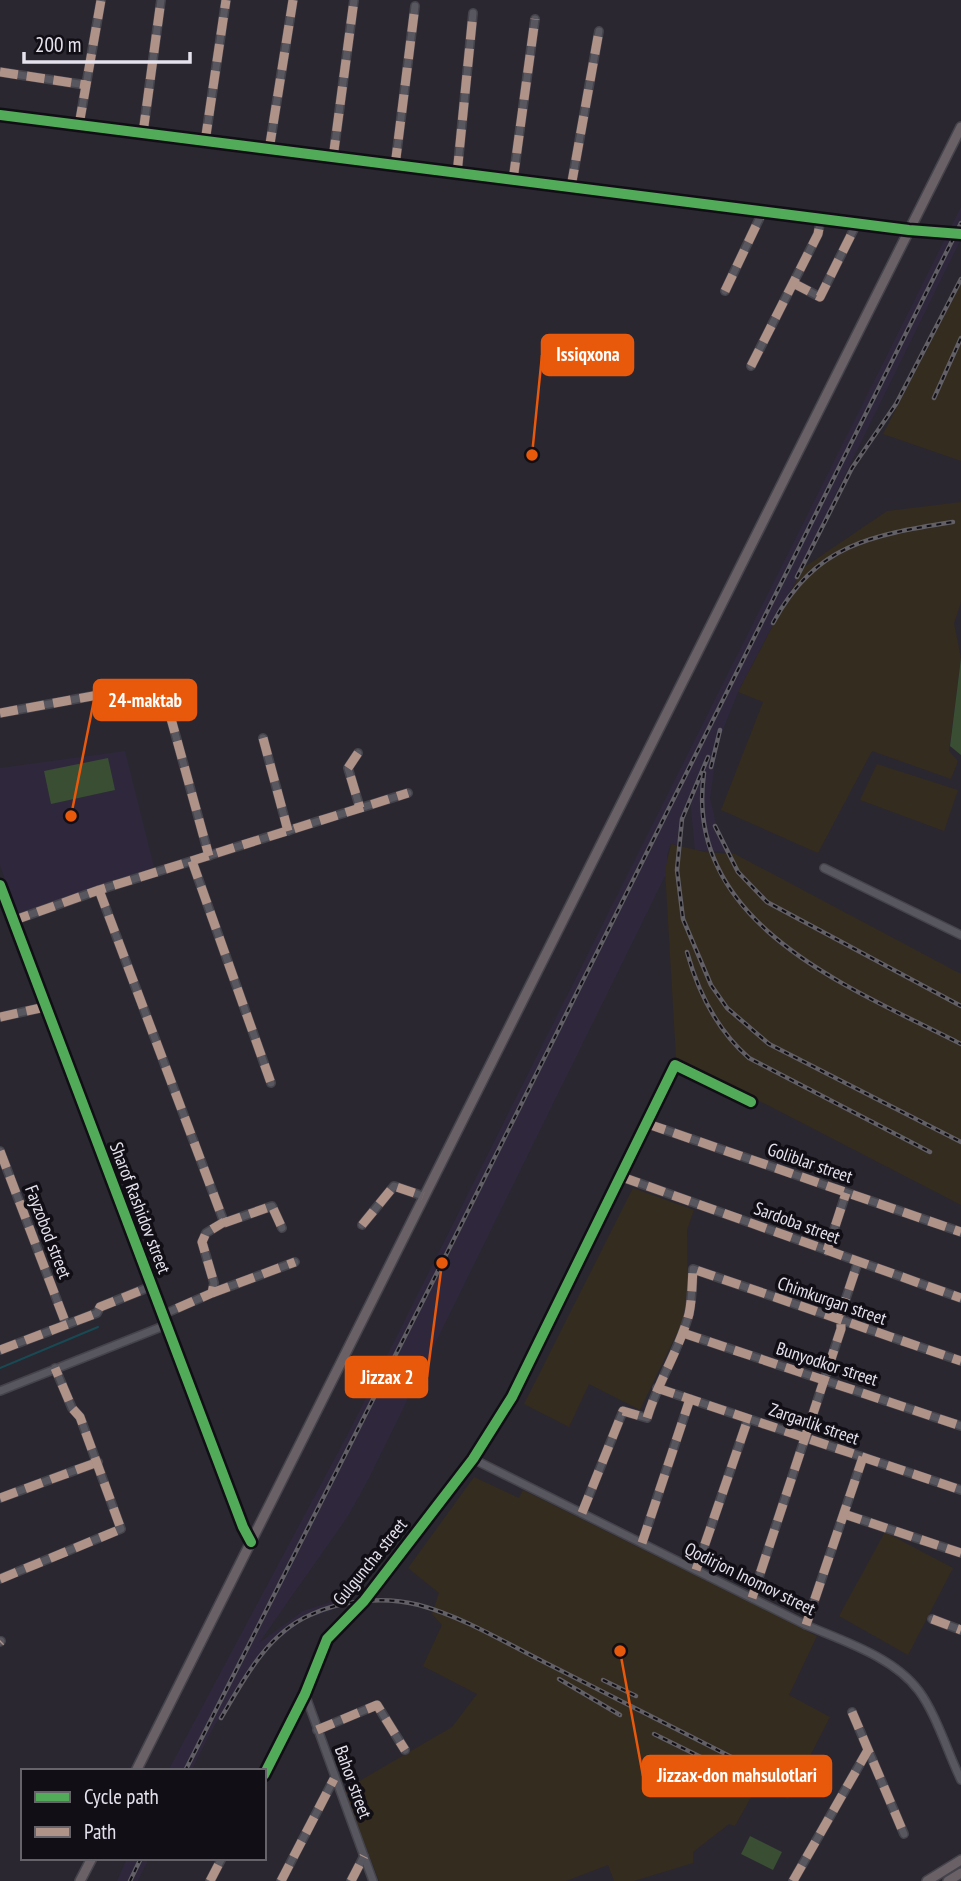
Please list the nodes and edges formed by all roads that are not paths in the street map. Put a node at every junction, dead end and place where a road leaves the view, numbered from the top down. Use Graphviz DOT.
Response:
graph roads {
  1 [pos="101,0"];
  2 [pos="161,0"];
  3 [pos="226,0"];
  4 [pos="293,0"];
  5 [pos="355,0"];
  6 [pos="415,6"];
  7 [pos="473,13"];
  8 [pos="535,19"];
  9 [pos="598,31"];
  10 [pos="0,72"];
  11 [pos="86,85"];
  12 [pos="0,115"];
  13 [pos="79,125"];
  14 [pos="961,127"];
  15 [pos="143,133"];
  16 [pos="205,142"];
  17 [pos="269,149"];
  18 [pos="333,158"];
  19 [pos="395,166"];
  20 [pos="457,174"];
  21 [pos="513,180"];
  22 [pos="571,187"];
  23 [pos="763,211"];
  24 [pos="821,218"];
  25 [pos="857,223"];
  26 [pos="909,230"];
  27 [pos="961,234"];
  28 [pos="793,283"];
  29 [pos="725,291"];
  30 [pos="751,366"];
  31 [pos="114,692"];
  32 [pos="0,713"];
  33 [pos="170,715"];
  34 [pos="263,738"];
  35 [pos="358,753"];
  36 [pos="408,793"];
  37 [pos="360,808"];
  38 [pos="288,831"];
  39 [pos="209,856"];
  40 [pos="192,862"];
  41 [pos="824,868"];
  42 [pos="0,886"];
  43 [pos="99,890"];
  44 [pos="0,917"];
  45 [pos="11,918"];
  46 [pos="961,934"];
  47 [pos="45,1007"];
  48 [pos="0,1017"];
  49 [pos="271,1083"];
  50 [pos="751,1102"];
  51 [pos="648,1124"];
  52 [pos="0,1151"];
  53 [pos="622,1177"];
  54 [pos="846,1193"];
  55 [pos="423,1196"];
  56 [pos="224,1223"];
  57 [pos="362,1225"];
  58 [pos="282,1228"];
  59 [pos="961,1232"];
  60 [pos="827,1251"];
  61 [pos="295,1262"];
  62 [pos="859,1262"];
  63 [pos="152,1286"];
  64 [pos="212,1293"];
  65 [pos="961,1298"];
  66 [pos="162,1315"];
  67 [pos="842,1321"];
  68 [pos="66,1325"];
  69 [pos="166,1325"];
  70 [pos="683,1333"];
  71 [pos="0,1350"];
  72 [pos="961,1362"];
  73 [pos="55,1368"];
  74 [pos="825,1380"];
  75 [pos="657,1388"];
  76 [pos="0,1391"];
  77 [pos="690,1399"];
  78 [pos="748,1419"];
  79 [pos="961,1426"];
  80 [pos="806,1438"];
  81 [pos="863,1457"];
  82 [pos="473,1460"];
  83 [pos="98,1462"];
  84 [pos="961,1480"];
  85 [pos="959,1489"];
  86 [pos="0,1498"];
  87 [pos="582,1513"];
  88 [pos="844,1514"];
  89 [pos="251,1542"];
  90 [pos="642,1543"];
  91 [pos="961,1553"];
  92 [pos="696,1570"];
  93 [pos="0,1579"];
  94 [pos="752,1598"];
  95 [pos="932,1619"];
  96 [pos="806,1625"];
  97 [pos="961,1630"];
  98 [pos="306,1694"];
  99 [pos="852,1712"];
  100 [pos="317,1730"];
  101 [pos="405,1750"];
  102 [pos="868,1750"];
  103 [pos="137,1769"];
  104 [pos="266,1770"];
  105 [pos="334,1779"];
  106 [pos="961,1780"];
  107 [pos="904,1834"];
  108 [pos="364,1856"];
  109 [pos="91,1860"];
  110 [pos="221,1860"];
  111 [pos="961,1860"];
  112 [pos="961,1872"];
  113 [pos="80,1881"];
  114 [pos="210,1881"];
  115 [pos="282,1881"];
  116 [pos="351,1881"];
  117 [pos="373,1881"];
  118 [pos="793,1881"];
  119 [pos="927,1881"];
  120 [pos="948,1881"];
  1 -- 11 [label="street"];
  2 -- 15 [label="street"];
  3 -- 16 [label="street"];
  4 -- 17 [label="street"];
  5 -- 18 [label="street"];
  6 -- 19 [label="street"];
  7 -- 20 [label="street"];
  8 -- 21 [label="street"];
  9 -- 22 [label="street"];
  10 -- 11 [label="street"];
  11 -- 13 [label="street"];
  12 -- 13 [label="street"];
  13 -- 15 [label="street"];
  14 -- 26 [label="main road"];
  15 -- 16 [label="street"];
  16 -- 17 [label="street"];
  17 -- 18 [label="street"];
  18 -- 19 [label="street"];
  19 -- 20 [label="street"];
  20 -- 21 [label="street"];
  21 -- 22 [label="street"];
  22 -- 23 [label="street"];
  23 -- 24 [label="street"];
  23 -- 29 [label="street"];
  24 -- 25 [label="street"];
  24 -- 28 [label="street"];
  25 -- 26 [label="street"];
  25 -- 28 [label="street"];
  26 -- 27 [label="street"];
  26 -- 55 [label="main road"];
  28 -- 30 [label="street"];
  31 -- 32 [label="street"];
  33 -- 39 [label="street"];
  34 -- 38 [label="street"];
  35 -- 37 [label="street"];
  36 -- 37 [label="street"];
  37 -- 38 [label="street"];
  38 -- 39 [label="street"];
  39 -- 40 [label="street"];
  40 -- 43 [label="street"];
  40 -- 49 [label="street"];
  41 -- 46 [label="street"];
  42 -- 45 [label="street, Sharof Rashidov street"];
  43 -- 45 [label="street"];
  43 -- 56 [label="street"];
  44 -- 45 [label="street"];
  45 -- 47 [label="street, Sharof Rashidov street"];
  47 -- 48 [label="street"];
  47 -- 63 [label="street, Sharof Rashidov street"];
  50 -- 51 [label="street, Gulguncha street"];
  51 -- 53 [label="street, Gulguncha street"];
  51 -- 54 [label="street, Goliblar street"];
  52 -- 68 [label="street, Fayzobod street"];
  53 -- 60 [label="street, Sardoba street"];
  53 -- 82 [label="street, Gulguncha street"];
  54 -- 59 [label="street, Goliblar street"];
  54 -- 60 [label="street"];
  55 -- 57 [label="street"];
  55 -- 89 [label="main road"];
  56 -- 58 [label="street"];
  56 -- 64 [label="street"];
  60 -- 62 [label="street, Sardoba street"];
  61 -- 64 [label="street"];
  62 -- 65 [label="street, Sardoba street"];
  62 -- 67 [label="street"];
  63 -- 66 [label="street, Sharof Rashidov street"];
  63 -- 68 [label="street"];
  64 -- 66 [label="street"];
  66 -- 69 [label="street, Sharof Rashidov street"];
  67 -- 70 [label="street, Chimkurgan street"];
  67 -- 72 [label="street, Chimkurgan street"];
  67 -- 74 [label="street"];
  68 -- 71 [label="street"];
  69 -- 73 [label="street"];
  69 -- 89 [label="street, Sharof Rashidov street"];
  70 -- 74 [label="street, Bunyodkor street"];
  70 -- 75 [label="street"];
  73 -- 76 [label="street"];
  73 -- 83 [label="street"];
  74 -- 79 [label="street, Bunyodkor street"];
  74 -- 80 [label="street"];
  75 -- 77 [label="street, Zargarlik street"];
  75 -- 87 [label="street"];
  77 -- 78 [label="street, Zargarlik street"];
  77 -- 90 [label="street"];
  78 -- 80 [label="street, Zargarlik street"];
  78 -- 92 [label="street"];
  80 -- 81 [label="street, Zargarlik street"];
  80 -- 94 [label="street"];
  81 -- 85 [label="street, Zargarlik street"];
  81 -- 88 [label="street"];
  82 -- 87 [label="street, Qodirjon Inomov street"];
  82 -- 98 [label="street, Gulguncha street"];
  83 -- 86 [label="street"];
  83 -- 93 [label="street"];
  84 -- 85 [label="street"];
  87 -- 90 [label="street, Qodirjon Inomov street"];
  88 -- 91 [label="street"];
  88 -- 96 [label="street"];
  89 -- 103 [label="main road"];
  90 -- 92 [label="street, Qodirjon Inomov street"];
  92 -- 94 [label="street, Qodirjon Inomov street"];
  94 -- 96 [label="street, Qodirjon Inomov street"];
  95 -- 97 [label="street"];
  96 -- 106 [label="street, Qodirjon Inomov street"];
  98 -- 100 [label="street, Bahor street"];
  98 -- 104 [label="street, Gulguncha street"];
  99 -- 102 [label="street"];
  100 -- 101 [label="street"];
  100 -- 105 [label="street, Bahor street"];
  102 -- 107 [label="street"];
  102 -- 118 [label="street"];
  105 -- 108 [label="street, Bahor street"];
  105 -- 115 [label="street"];
  108 -- 116 [label="street"];
  108 -- 117 [label="street, Bahor street"];
  109 -- 113 [label="main road"];
  110 -- 114 [label="street"];
  111 -- 119 [label="main road"];
  112 -- 120 [label="main road"];
}
